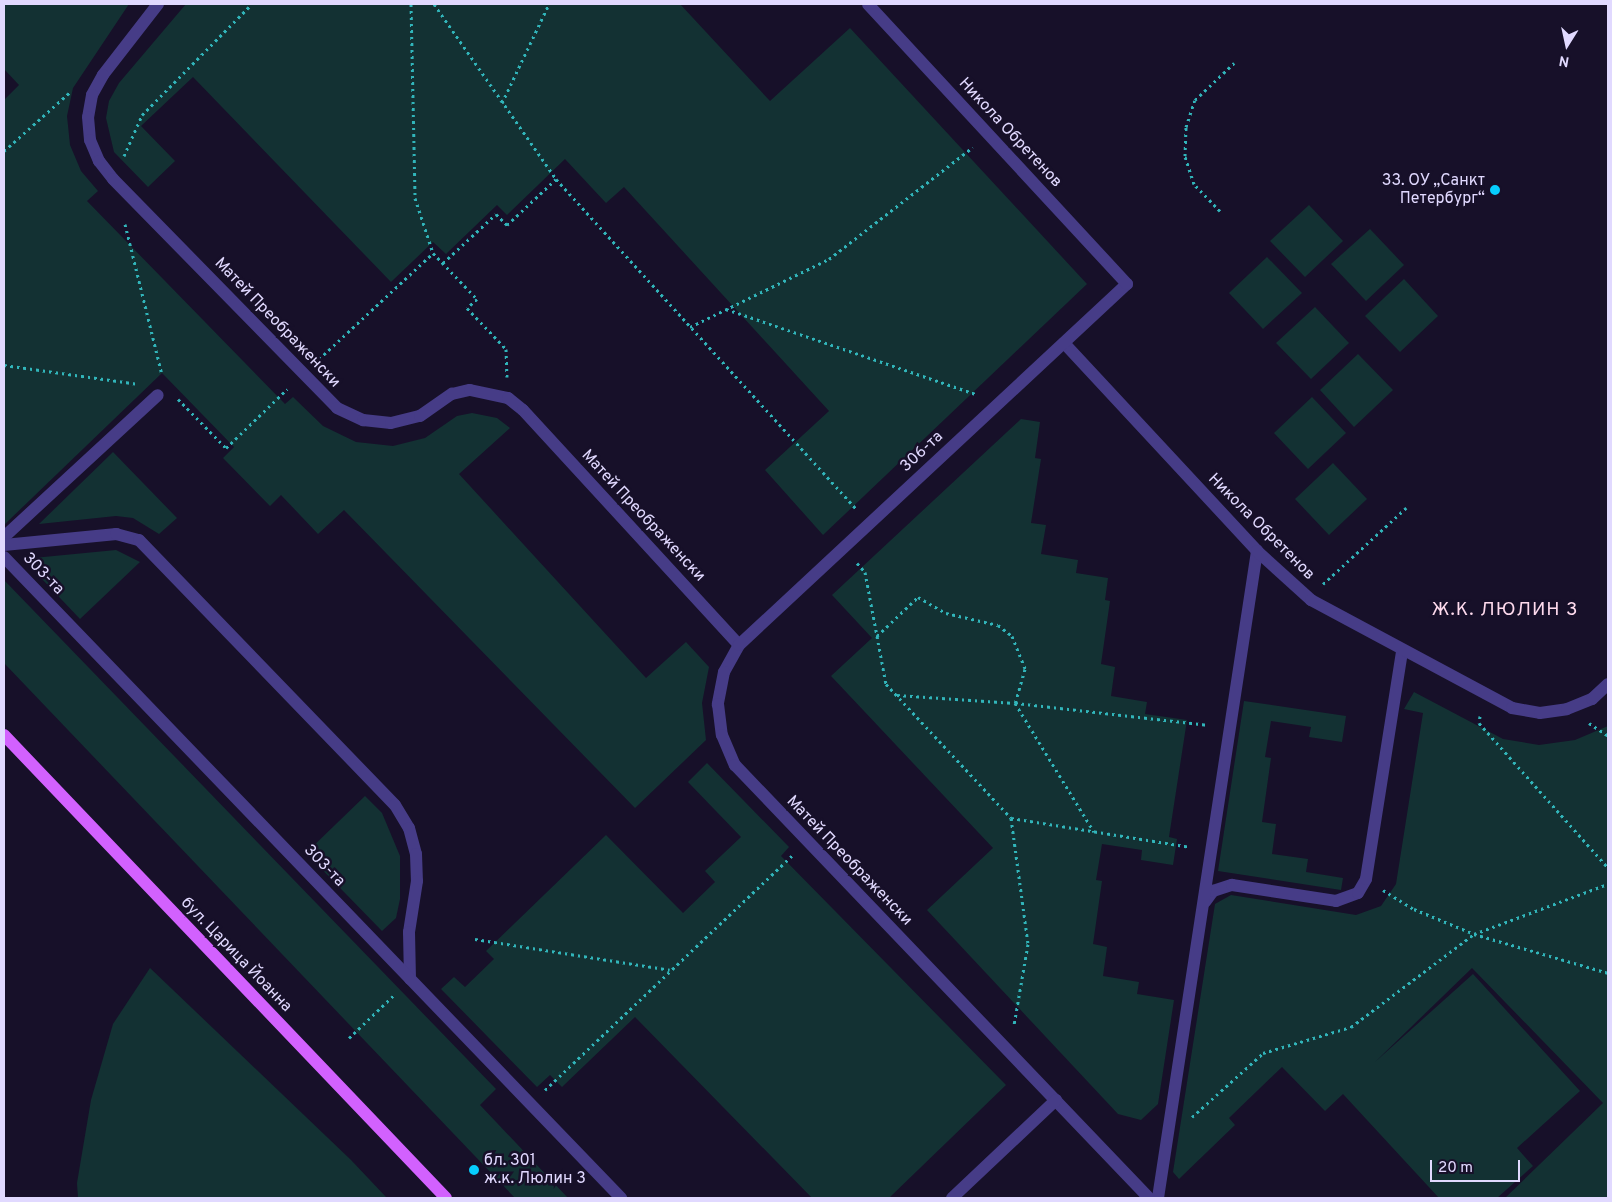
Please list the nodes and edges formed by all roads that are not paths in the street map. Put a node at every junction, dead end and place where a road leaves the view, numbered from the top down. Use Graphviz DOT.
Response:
graph roads {
  1 [pos="158,4"];
  2 [pos="868,4"];
  3 [pos="1127,284"];
  4 [pos="1064,342"];
  5 [pos="162,391"];
  6 [pos="4,537"];
  7 [pos="4,545"];
  8 [pos="1257,551"];
  9 [pos="4,557"];
  10 [pos="739,645"];
  11 [pos="1402,652"];
  12 [pos="1608,684"];
  13 [pos="4,735"];
  14 [pos="1202,906"];
  15 [pos="410,979"];
  16 [pos="1056,1100"];
  17 [pos="446,1198"];
  18 [pos="621,1198"];
  19 [pos="952,1198"];
  20 [pos="1149,1198"];
  21 [pos="1158,1198"];
  1 -- 10 [label="street, Матей Преображенски"];
  2 -- 3 [label="street, Никола Обретенов"];
  3 -- 4 [label="street, 306-та"];
  4 -- 8 [label="street, Никола Обретенов"];
  4 -- 10 [label="street, 306-та"];
  5 -- 6 [label="street"];
  7 -- 15 [label="street"];
  8 -- 11 [label="street, Никола Обретенов"];
  8 -- 14 [label="street"];
  9 -- 15 [label="street, 303-та"];
  10 -- 16 [label="street, Матей Преображенски"];
  11 -- 12 [label="street, Никола Обретенов"];
  11 -- 14 [label="street"];
  13 -- 17 [label="main road, бул. Царица Йоанна"];
  14 -- 21 [label="street"];
  15 -- 18 [label="street, 303-та"];
  16 -- 19 [label="street"];
  16 -- 20 [label="street, Матей Преображенски"];
}
